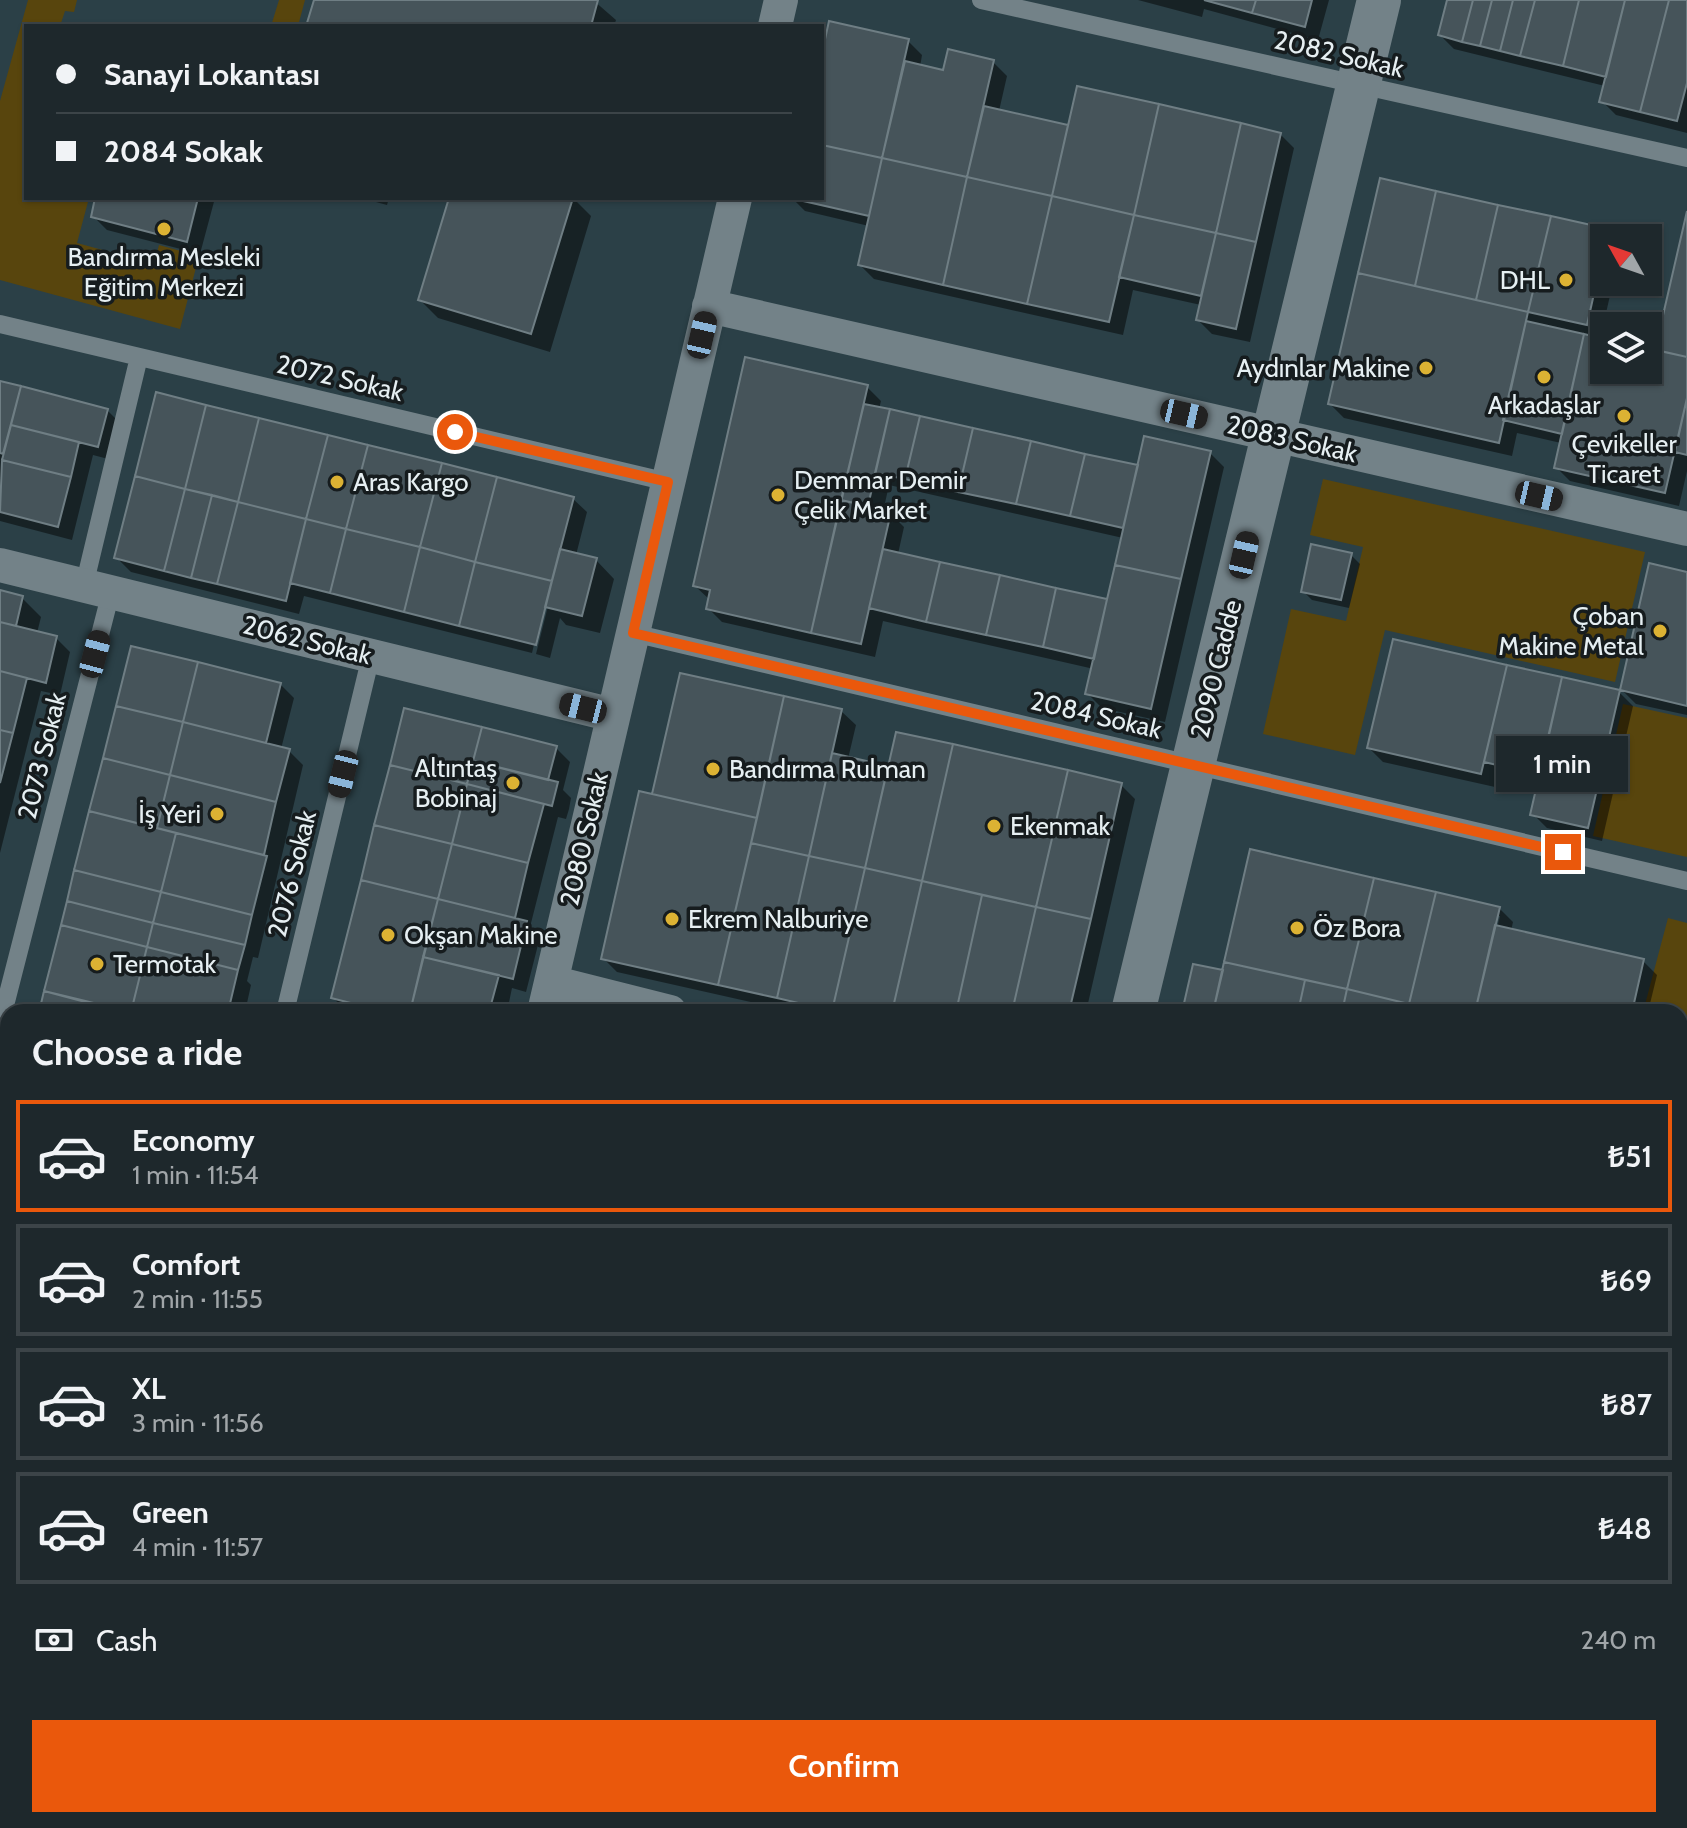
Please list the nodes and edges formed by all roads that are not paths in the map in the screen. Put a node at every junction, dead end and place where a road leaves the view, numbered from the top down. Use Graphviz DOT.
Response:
graph roads {
  1 [pos="781,0"];
  2 [pos="981,0"];
  3 [pos="1379,0"];
  4 [pos="775,24"];
  5 [pos="1358,85"];
  6 [pos="1687,158"];
  7 [pos="735,200"];
  8 [pos="709,306"];
  9 [pos="0,324"];
  10 [pos="139,357"];
  11 [pos="1273,435"];
  12 [pos="668,482"];
  13 [pos="1687,529"];
  14 [pos="0,565"];
  15 [pos="98,589"];
  16 [pos="633,633"];
  17 [pos="371,656"];
  18 [pos="613,715"];
  19 [pos="1193,764"];
  20 [pos="1687,881"];
  21 [pos="547,997"];
  22 [pos="5,1004"];
  23 [pos="289,1004"];
  24 [pos="604,1004"];
  25 [pos="1135,1004"];
  1 -- 4 [label="street"];
  2 -- 5 [label="lane, 2082 Sokak"];
  3 -- 5 [label="street, 2090 Cadde"];
  5 -- 6 [label="lane, 2082 Sokak"];
  5 -- 11 [label="street, 2090 Cadde"];
  7 -- 8 [label="street, 2080 Sokak"];
  8 -- 11 [label="street, 2083 Sokak"];
  8 -- 12 [label="street, 2080 Sokak"];
  9 -- 10 [label="lane, 2072 Sokak"];
  10 -- 12 [label="lane, 2072 Sokak"];
  10 -- 15 [label="lane, 2073 Sokak"];
  11 -- 13 [label="street, 2083 Sokak"];
  11 -- 19 [label="street, 2090 Cadde"];
  12 -- 16 [label="street, 2080 Sokak"];
  14 -- 15 [label="street, 2062 Sokak"];
  15 -- 17 [label="street, 2062 Sokak"];
  15 -- 22 [label="lane, 2073 Sokak"];
  16 -- 18 [label="street, 2080 Sokak"];
  16 -- 19 [label="lane, 2084 Sokak"];
  17 -- 18 [label="street, 2062 Sokak"];
  17 -- 23 [label="lane, 2076 Sokak"];
  18 -- 21 [label="street, 2080 Sokak"];
  19 -- 20 [label="lane, 2084 Sokak"];
  19 -- 25 [label="street, 2090 Cadde"];
  21 -- 24 [label="street"];
}
